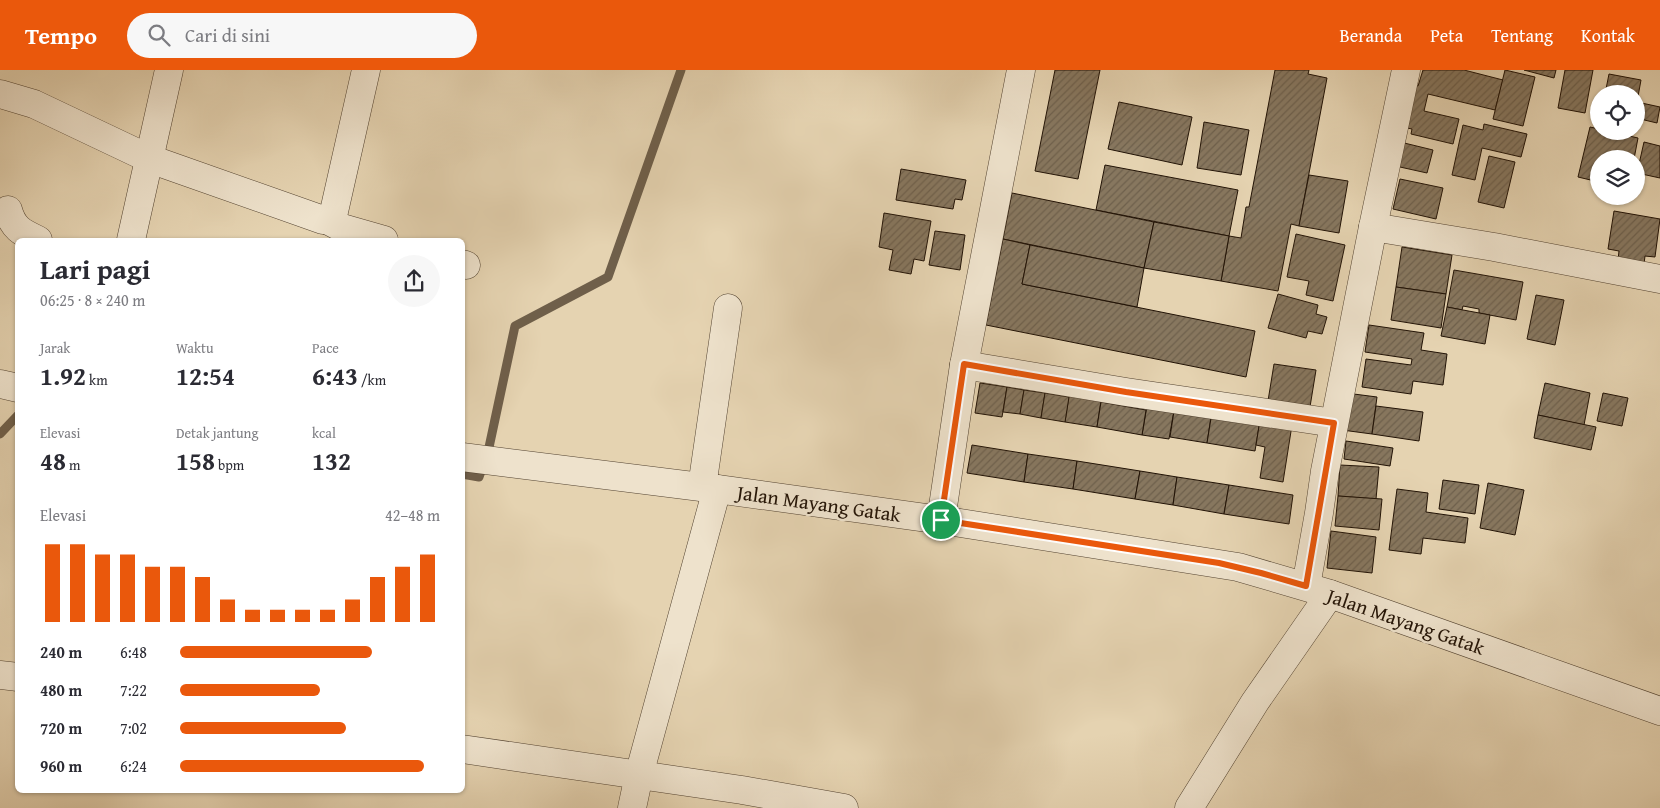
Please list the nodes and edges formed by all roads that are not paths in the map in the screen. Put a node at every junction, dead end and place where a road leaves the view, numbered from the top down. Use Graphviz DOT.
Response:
graph roads {
  1 [pos="169,70"];
  2 [pos="366,70"];
  3 [pos="1021,70"];
  4 [pos="1406,70"];
  5 [pos="0,94"];
  6 [pos="150,159"];
  7 [pos="8,210"];
  8 [pos="327,220"];
  9 [pos="1373,227"];
  10 [pos="34,238"];
  11 [pos="131,238"];
  12 [pos="377,238"];
  13 [pos="1660,279"];
  14 [pos="728,308"];
  15 [pos="964,364"];
  16 [pos="0,384"];
  17 [pos="15,387"];
  18 [pos="1334,423"];
  19 [pos="465,457"];
  20 [pos="709,488"];
  21 [pos="941,520"];
  22 [pos="1318,590"];
  23 [pos="0,675"];
  24 [pos="15,678"];
  25 [pos="1660,711"];
  26 [pos="465,749"];
  27 [pos="639,775"];
  28 [pos="632,808"];
  29 [pos="844,808"];
  30 [pos="1188,808"];
  1 -- 6 [label="street"];
  2 -- 8 [label="street"];
  3 -- 15 [label="street"];
  4 -- 9 [label="street"];
  5 -- 6 [label="street"];
  6 -- 8 [label="street"];
  6 -- 11 [label="street"];
  7 -- 10 [label="street"];
  8 -- 12 [label="street"];
  9 -- 13 [label="street"];
  9 -- 18 [label="street"];
  14 -- 20 [label="street"];
  15 -- 18 [label="street"];
  15 -- 21 [label="street"];
  16 -- 17 [label="street"];
  18 -- 22 [label="street"];
  19 -- 20 [label="street, Jalan Mayang Gatak"];
  20 -- 21 [label="street, Jalan Mayang Gatak"];
  20 -- 27 [label="street"];
  21 -- 22 [label="street, Jalan Mayang Gatak"];
  22 -- 25 [label="street, Jalan Mayang Gatak"];
  22 -- 30 [label="street"];
  23 -- 24 [label="street"];
  26 -- 27 [label="street"];
  27 -- 28 [label="street"];
  27 -- 29 [label="street"];
}
